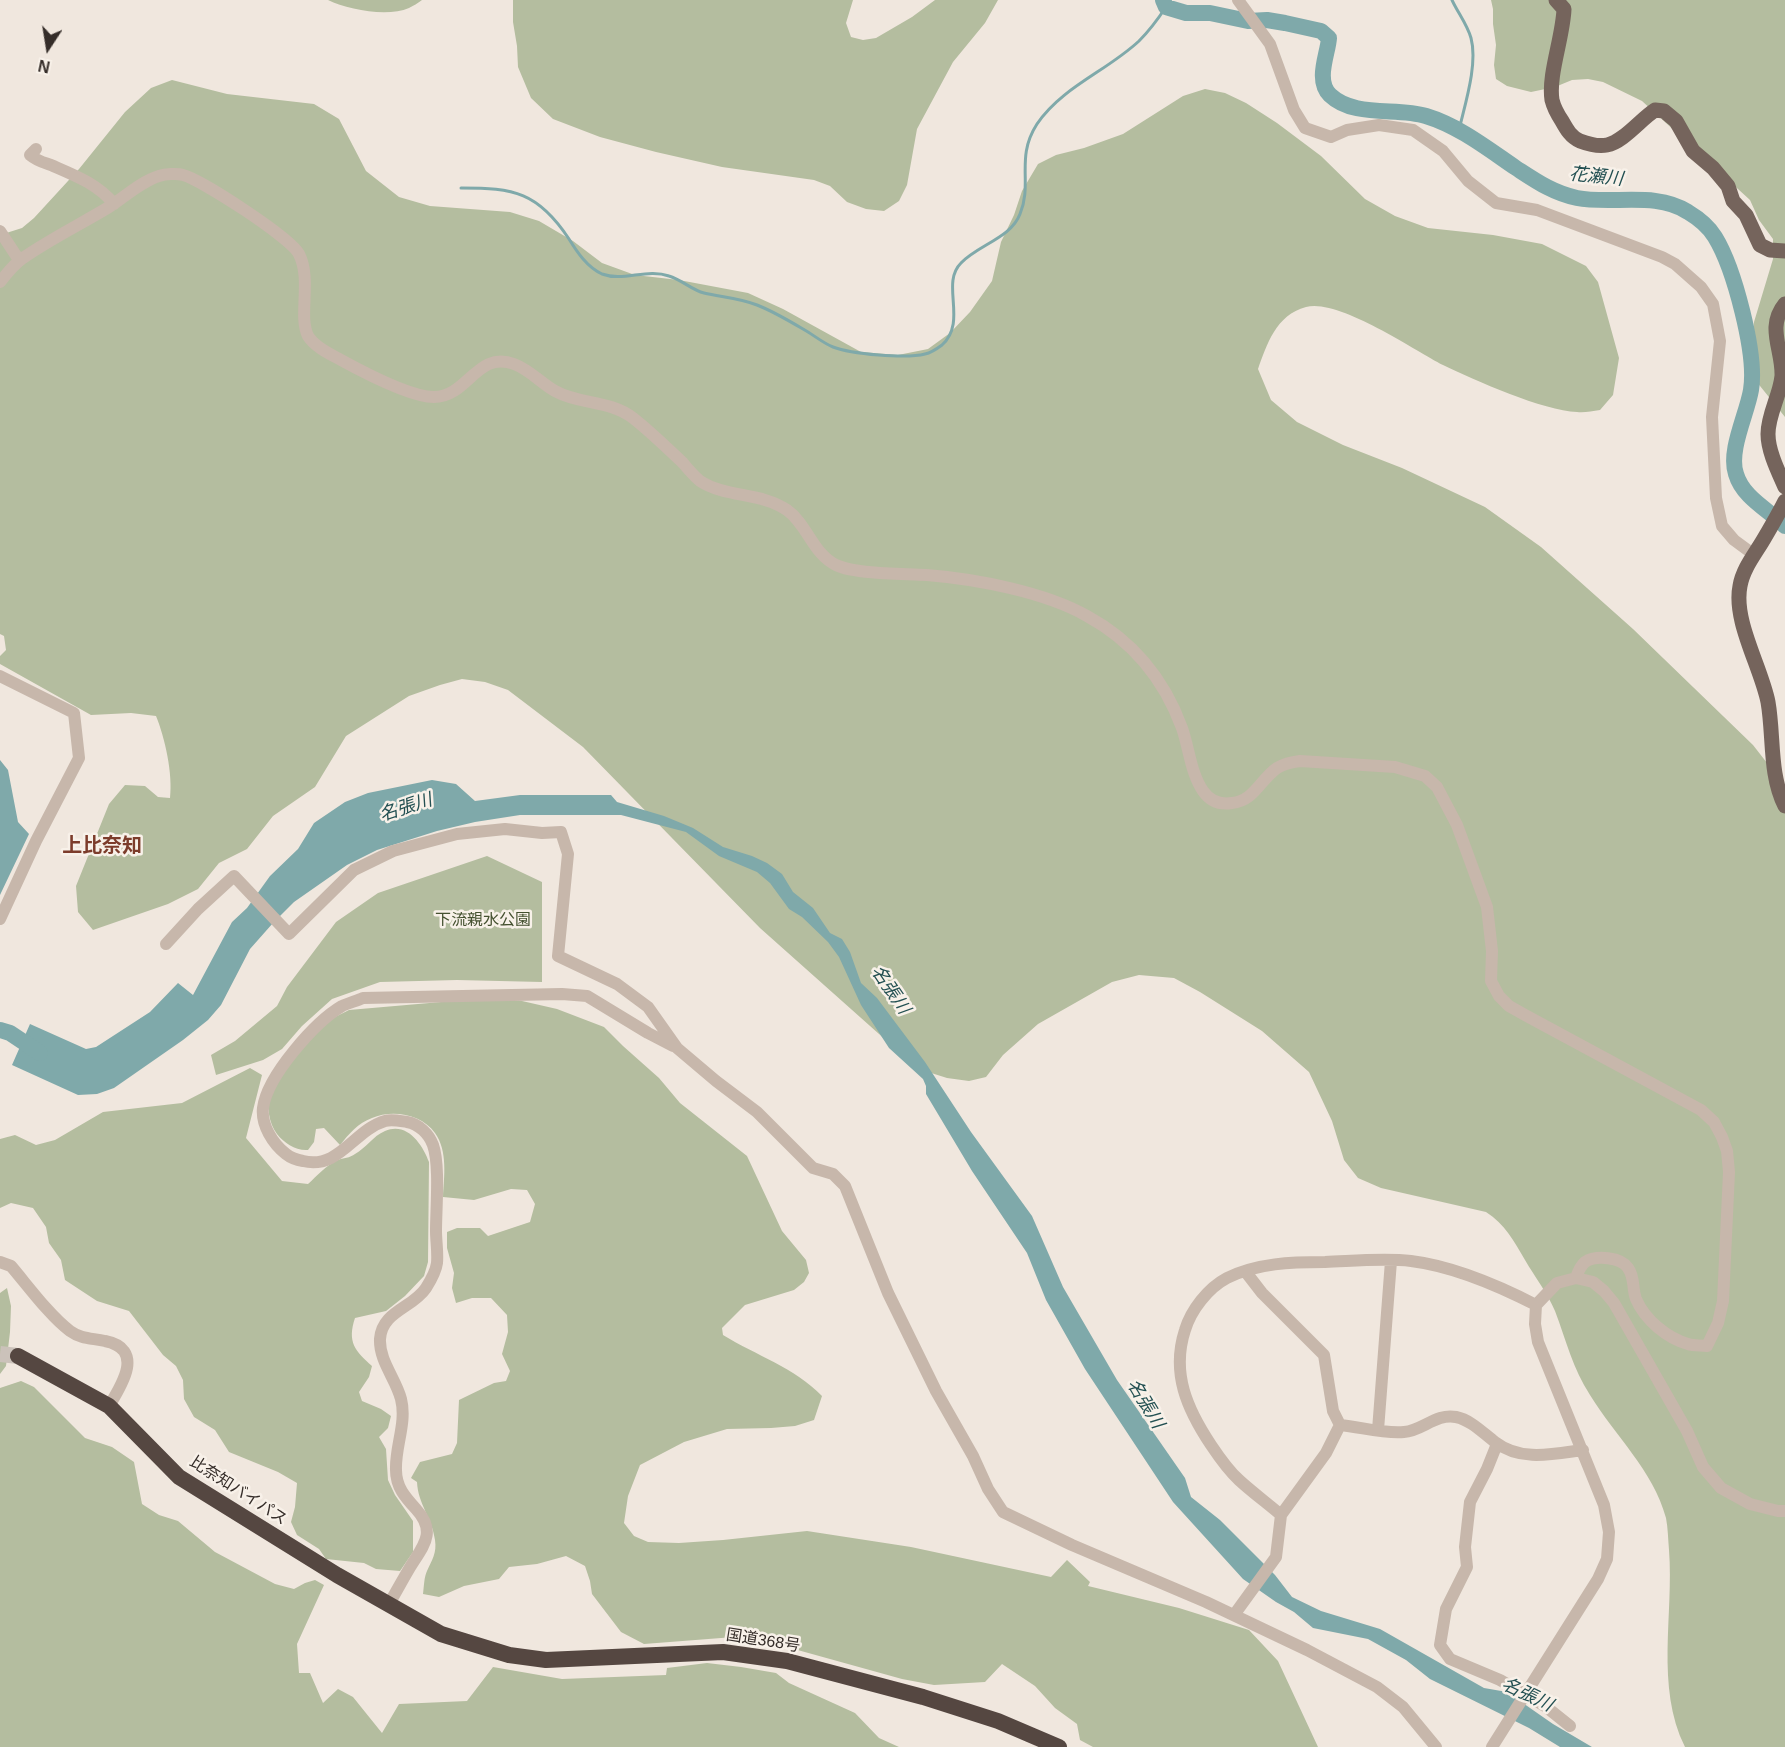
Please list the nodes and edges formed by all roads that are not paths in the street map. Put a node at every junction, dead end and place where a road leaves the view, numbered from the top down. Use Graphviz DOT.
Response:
graph roads {
  1 [pos="1238,0"];
  2 [pos="1556,0"];
  3 [pos="36,149"];
  4 [pos="114,204"];
  5 [pos="0,231"];
  6 [pos="1785,251"];
  7 [pos="19,260"];
  8 [pos="0,282"];
  9 [pos="1785,304"];
  10 [pos="1785,487"];
  11 [pos="1785,501"];
  12 [pos="1753,554"];
  13 [pos="0,676"];
  14 [pos="1785,806"];
  15 [pos="0,919"];
  16 [pos="166,944"];
  17 [pos="677,1048"];
  18 [pos="1391,1261"];
  19 [pos="0,1262"];
  20 [pos="1245,1271"];
  21 [pos="1576,1278"];
  22 [pos="1536,1305"];
  23 [pos="18,1356"];
  24 [pos="108,1406"];
  25 [pos="1340,1425"];
  26 [pos="1378,1430"];
  27 [pos="1497,1444"];
  28 [pos="1583,1450"];
  29 [pos="1785,1511"];
  30 [pos="1281,1515"];
  31 [pos="389,1604"];
  32 [pos="1234,1615"];
  33 [pos="1525,1695"];
  34 [pos="1570,1726"];
  35 [pos="1059,1747"];
  36 [pos="1436,1747"];
  37 [pos="1492,1747"];
  1 -- 12 [label="street"];
  2 -- 6 [label="main road"];
  3 -- 4 [label="street"];
  4 -- 7 [label="street"];
  4 -- 21 [label="street"];
  5 -- 7 [label="street"];
  7 -- 8 [label="street"];
  9 -- 10 [label="main road"];
  11 -- 12 [label="main road"];
  12 -- 14 [label="main road"];
  13 -- 15 [label="street"];
  16 -- 17 [label="street"];
  17 -- 31 [label="street"];
  17 -- 32 [label="street"];
  18 -- 20 [label="street"];
  18 -- 22 [label="street"];
  18 -- 26 [label="street"];
  19 -- 24 [label="street"];
  20 -- 25 [label="street"];
  20 -- 30 [label="street"];
  21 -- 22 [label="street"];
  21 -- 29 [label="street"];
  22 -- 28 [label="street"];
  23 -- 24 [label="highway, 比奈知バイパス"];
  24 -- 31 [label="highway, 比奈知バイパス"];
  25 -- 26 [label="street"];
  25 -- 30 [label="street"];
  26 -- 27 [label="street"];
  27 -- 28 [label="street"];
  27 -- 33 [label="street"];
  28 -- 33 [label="street"];
  30 -- 32 [label="street"];
  31 -- 35 [label="highway, 国道368号"];
  32 -- 36 [label="street"];
  33 -- 34 [label="street"];
  33 -- 37 [label="street"];
}
